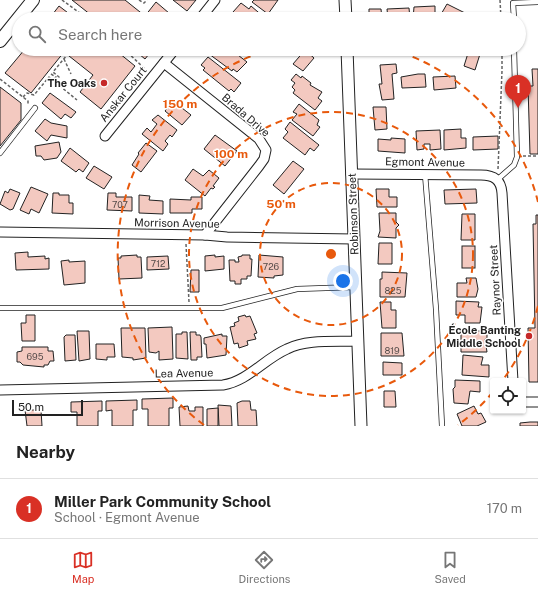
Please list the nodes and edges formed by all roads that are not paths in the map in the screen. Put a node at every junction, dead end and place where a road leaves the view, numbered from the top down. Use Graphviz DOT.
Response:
graph roads {
  1 [pos="33,0"];
  2 [pos="215,0"];
  3 [pos="345,0"];
  4 [pos="538,2"];
  5 [pos="23,12"];
  6 [pos="206,12"];
  7 [pos="346,12"];
  8 [pos="514,12"];
  9 [pos="12,26"];
  10 [pos="0,41"];
  11 [pos="170,56"];
  12 [pos="347,56"];
  13 [pos="514,56"];
  14 [pos="164,63"];
  15 [pos="35,108"];
  16 [pos="105,136"];
  17 [pos="0,153"];
  18 [pos="351,174"];
  19 [pos="425,174"];
  20 [pos="498,180"];
  21 [pos="0,232"];
  22 [pos="205,234"];
  23 [pos="354,239"];
  24 [pos="355,287"];
  25 [pos="0,308"];
  26 [pos="357,341"];
  27 [pos="513,378"];
  28 [pos="0,390"];
  29 [pos="526,402"];
  30 [pos="538,402"];
  31 [pos="361,426"];
  32 [pos="442,426"];
  1 -- 5 [label="main road"];
  2 -- 6 [label="street"];
  3 -- 7 [label="street"];
  4 -- 8 [label="lane"];
  9 -- 10 [label="main road"];
  11 -- 14 [label="street, Anskar Court"];
  12 -- 18 [label="street, Robinson Street"];
  13 -- 20 [label="lane"];
  14 -- 16 [label="street, Anskar Court"];
  14 -- 22 [label="street, Brada Drive"];
  15 -- 17 [label="lane"];
  18 -- 19 [label="street, Egmont Avenue"];
  18 -- 23 [label="street, Robinson Street"];
  19 -- 20 [label="street, Egmont Avenue"];
  19 -- 32 [label="lane"];
  20 -- 27 [label="street, Raynor Street"];
  21 -- 22 [label="street, Morrison Avenue"];
  22 -- 23 [label="street, Morrison Avenue"];
  23 -- 24 [label="street, Robinson Street"];
  24 -- 25 [label="lane"];
  24 -- 26 [label="street, Robinson Street"];
  26 -- 28 [label="street, Lea Avenue"];
  26 -- 31 [label="street, Robinson Street"];
  29 -- 30 [label="street"];
}
